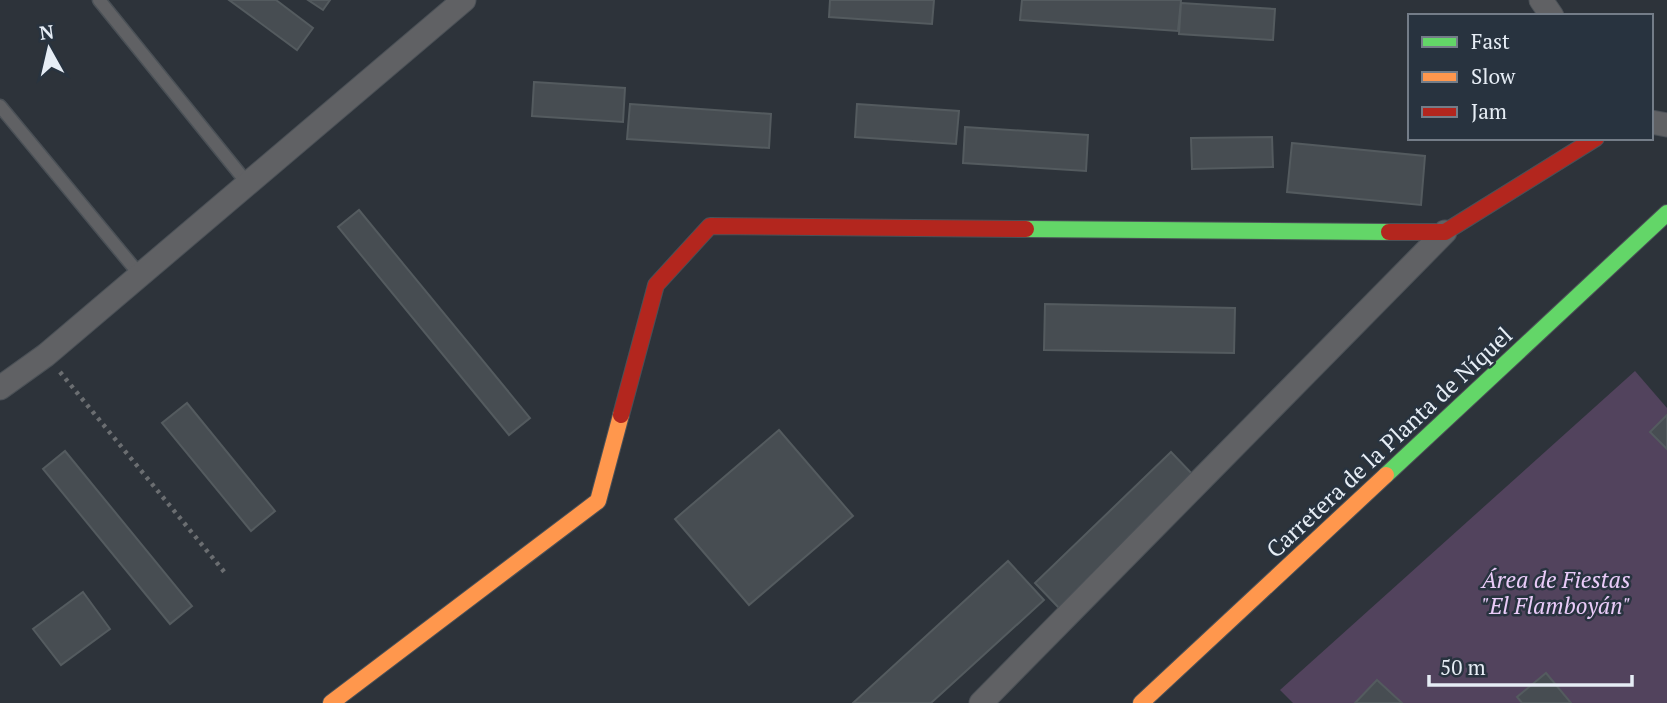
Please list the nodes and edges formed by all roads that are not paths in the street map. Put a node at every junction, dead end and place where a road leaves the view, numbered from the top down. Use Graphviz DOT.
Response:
graph roads {
  1 [pos="99,0"];
  2 [pos="464,0"];
  3 [pos="0,106"];
  4 [pos="1593,140"];
  5 [pos="248,184"];
  6 [pos="1667,213"];
  7 [pos="1446,232"];
  8 [pos="140,275"];
  9 [pos="0,388"];
  10 [pos="331,703"];
  11 [pos="981,703"];
  12 [pos="1141,703"];
  1 -- 5 [label="lane"];
  2 -- 5 [label="street"];
  3 -- 8 [label="lane"];
  4 -- 7 [label="street"];
  5 -- 8 [label="street"];
  6 -- 12 [label="street, Carretera de la Planta de Níquel"];
  7 -- 10 [label="street"];
  7 -- 11 [label="street"];
  8 -- 9 [label="street"];
}
